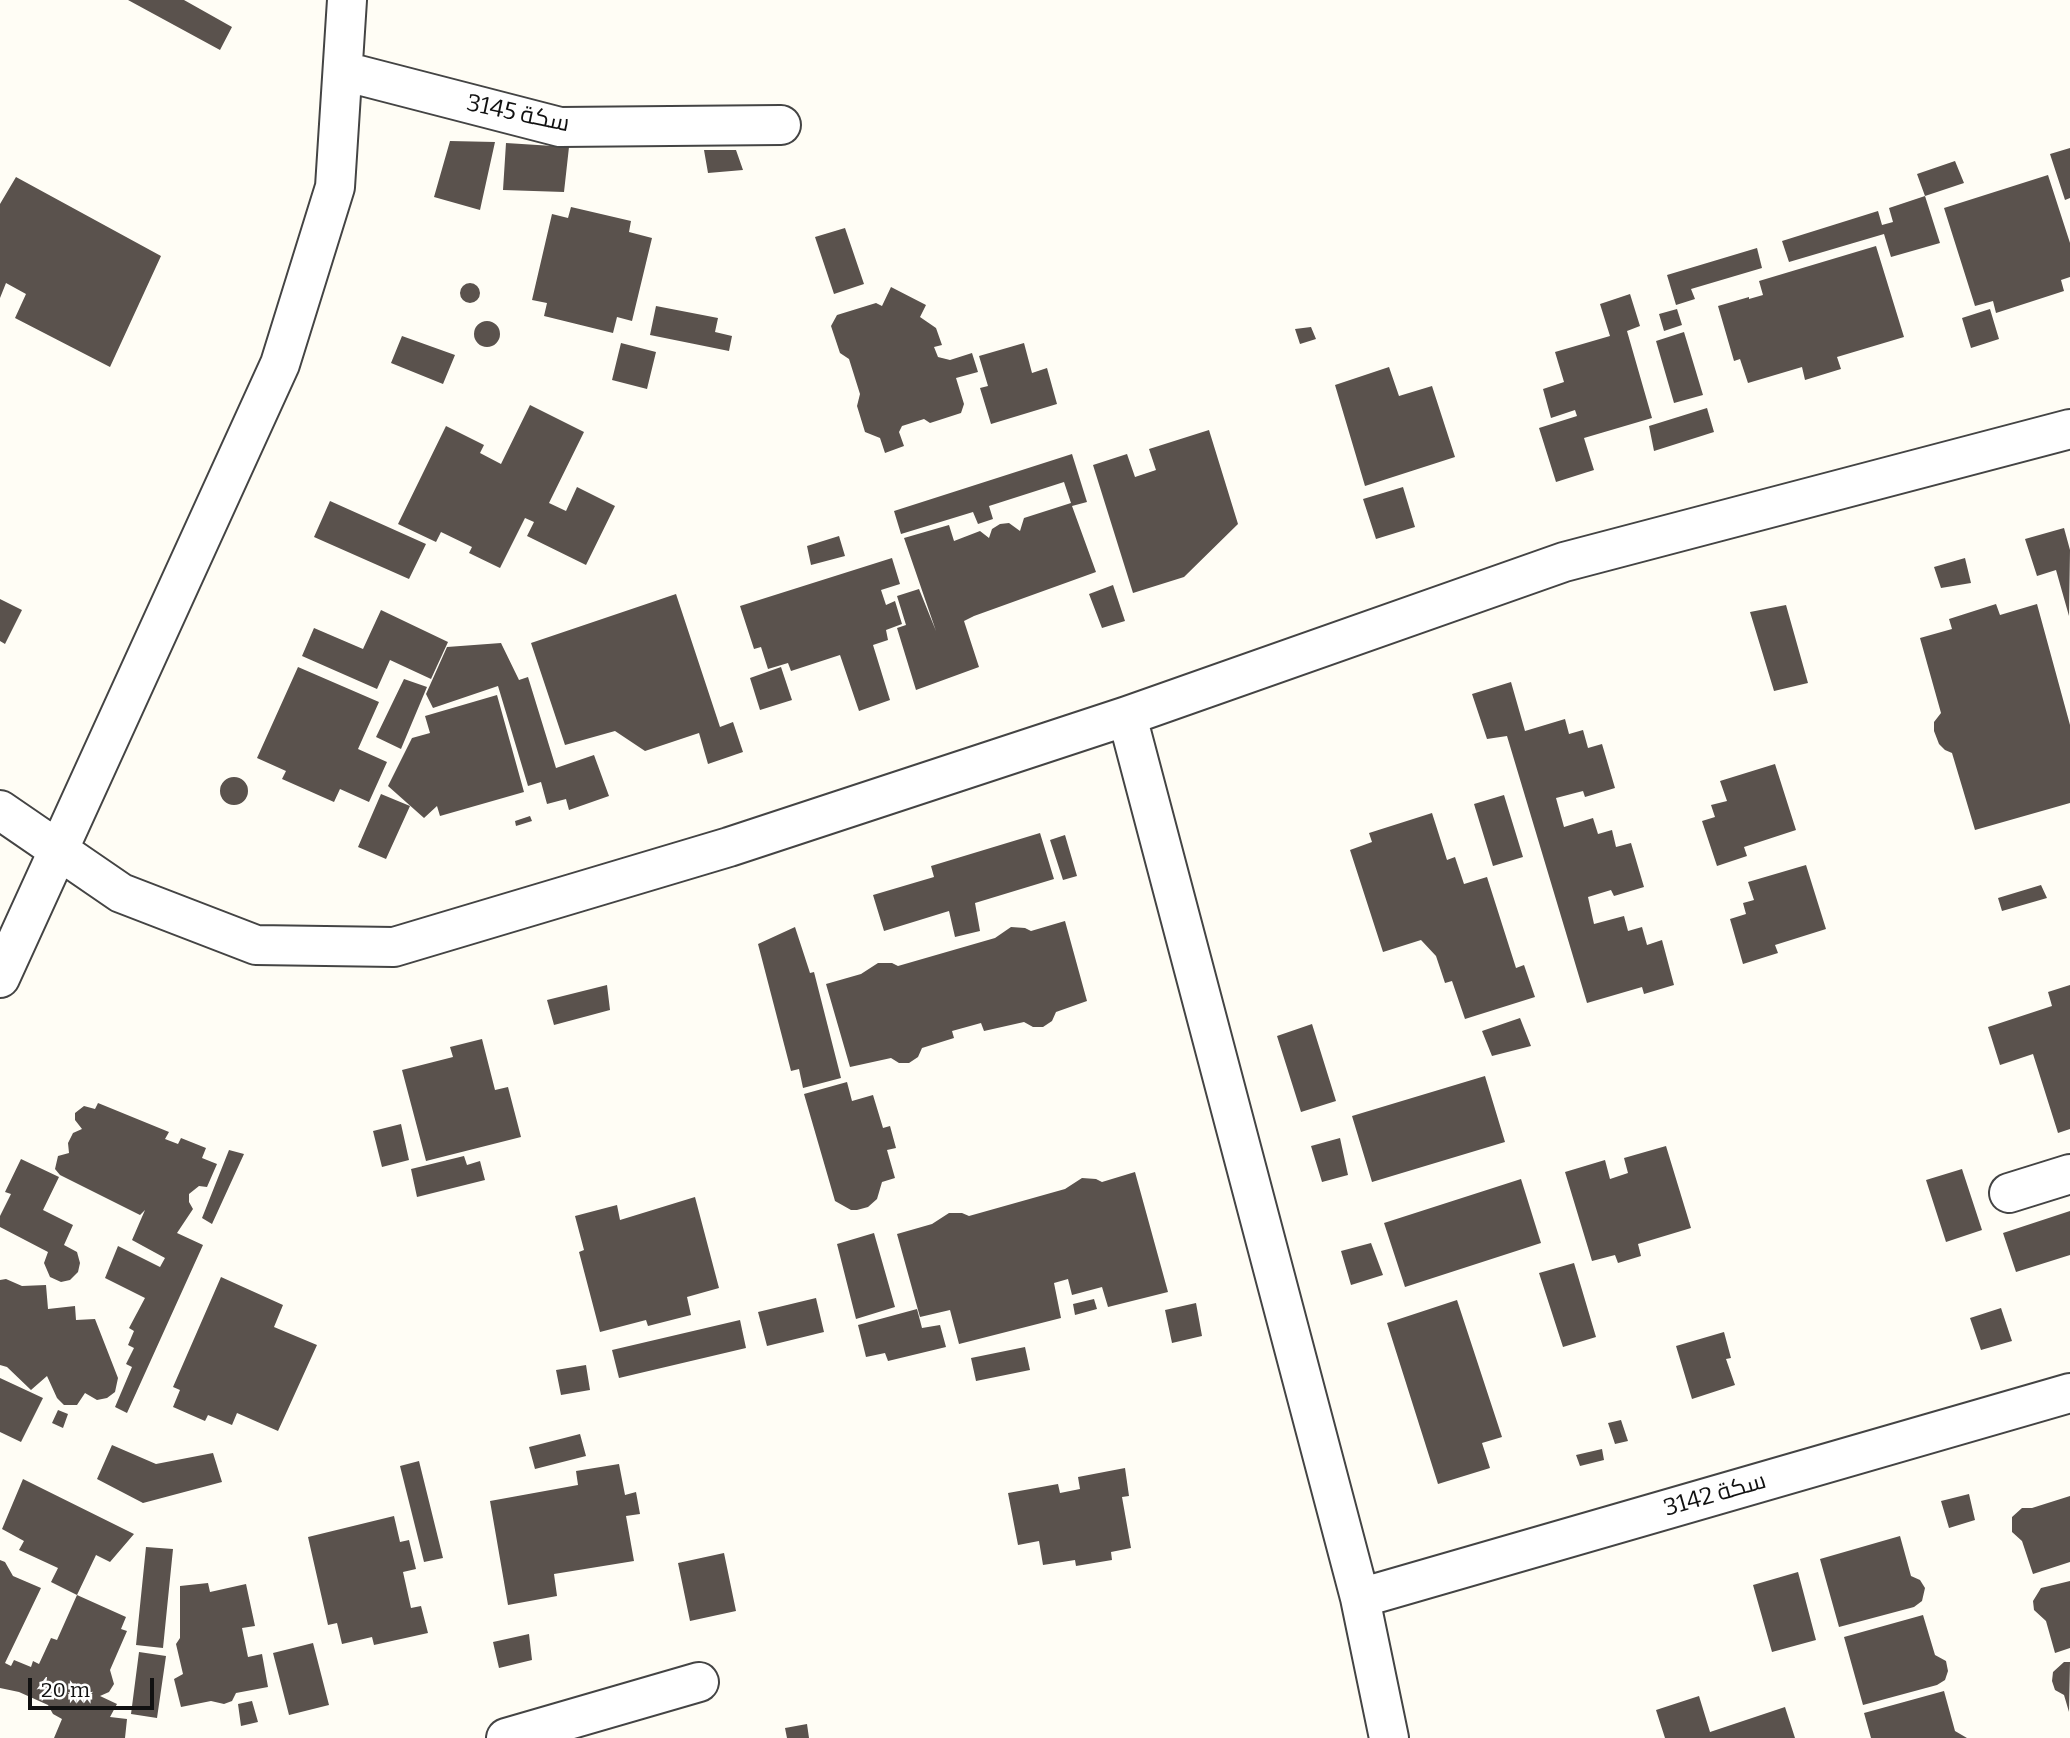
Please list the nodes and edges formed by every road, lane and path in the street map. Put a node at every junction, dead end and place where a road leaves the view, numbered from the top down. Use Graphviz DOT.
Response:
graph roads {
  1 [pos="347,0"];
  2 [pos="343,71"];
  3 [pos="781,125"];
  4 [pos="2070,429"];
  5 [pos="1127,716"];
  6 [pos="0,810"];
  7 [pos="60,851"];
  8 [pos="0,978"];
  9 [pos="2070,1174"];
  10 [pos="2009,1193"];
  11 [pos="2070,1393"];
  12 [pos="1360,1598"];
  13 [pos="699,1682"];
  14 [pos="506,1738"];
  15 [pos="1389,1738"];
  1 -- 2 [label="street"];
  2 -- 3 [label="street, سكة 3145"];
  2 -- 7 [label="street"];
  4 -- 5 [label="street"];
  5 -- 7 [label="street"];
  5 -- 12 [label="street"];
  6 -- 7 [label="street"];
  7 -- 8 [label="street"];
  9 -- 10 [label="street"];
  11 -- 12 [label="street, سكة 3142"];
  12 -- 15 [label="street"];
  13 -- 14 [label="street"];
}
